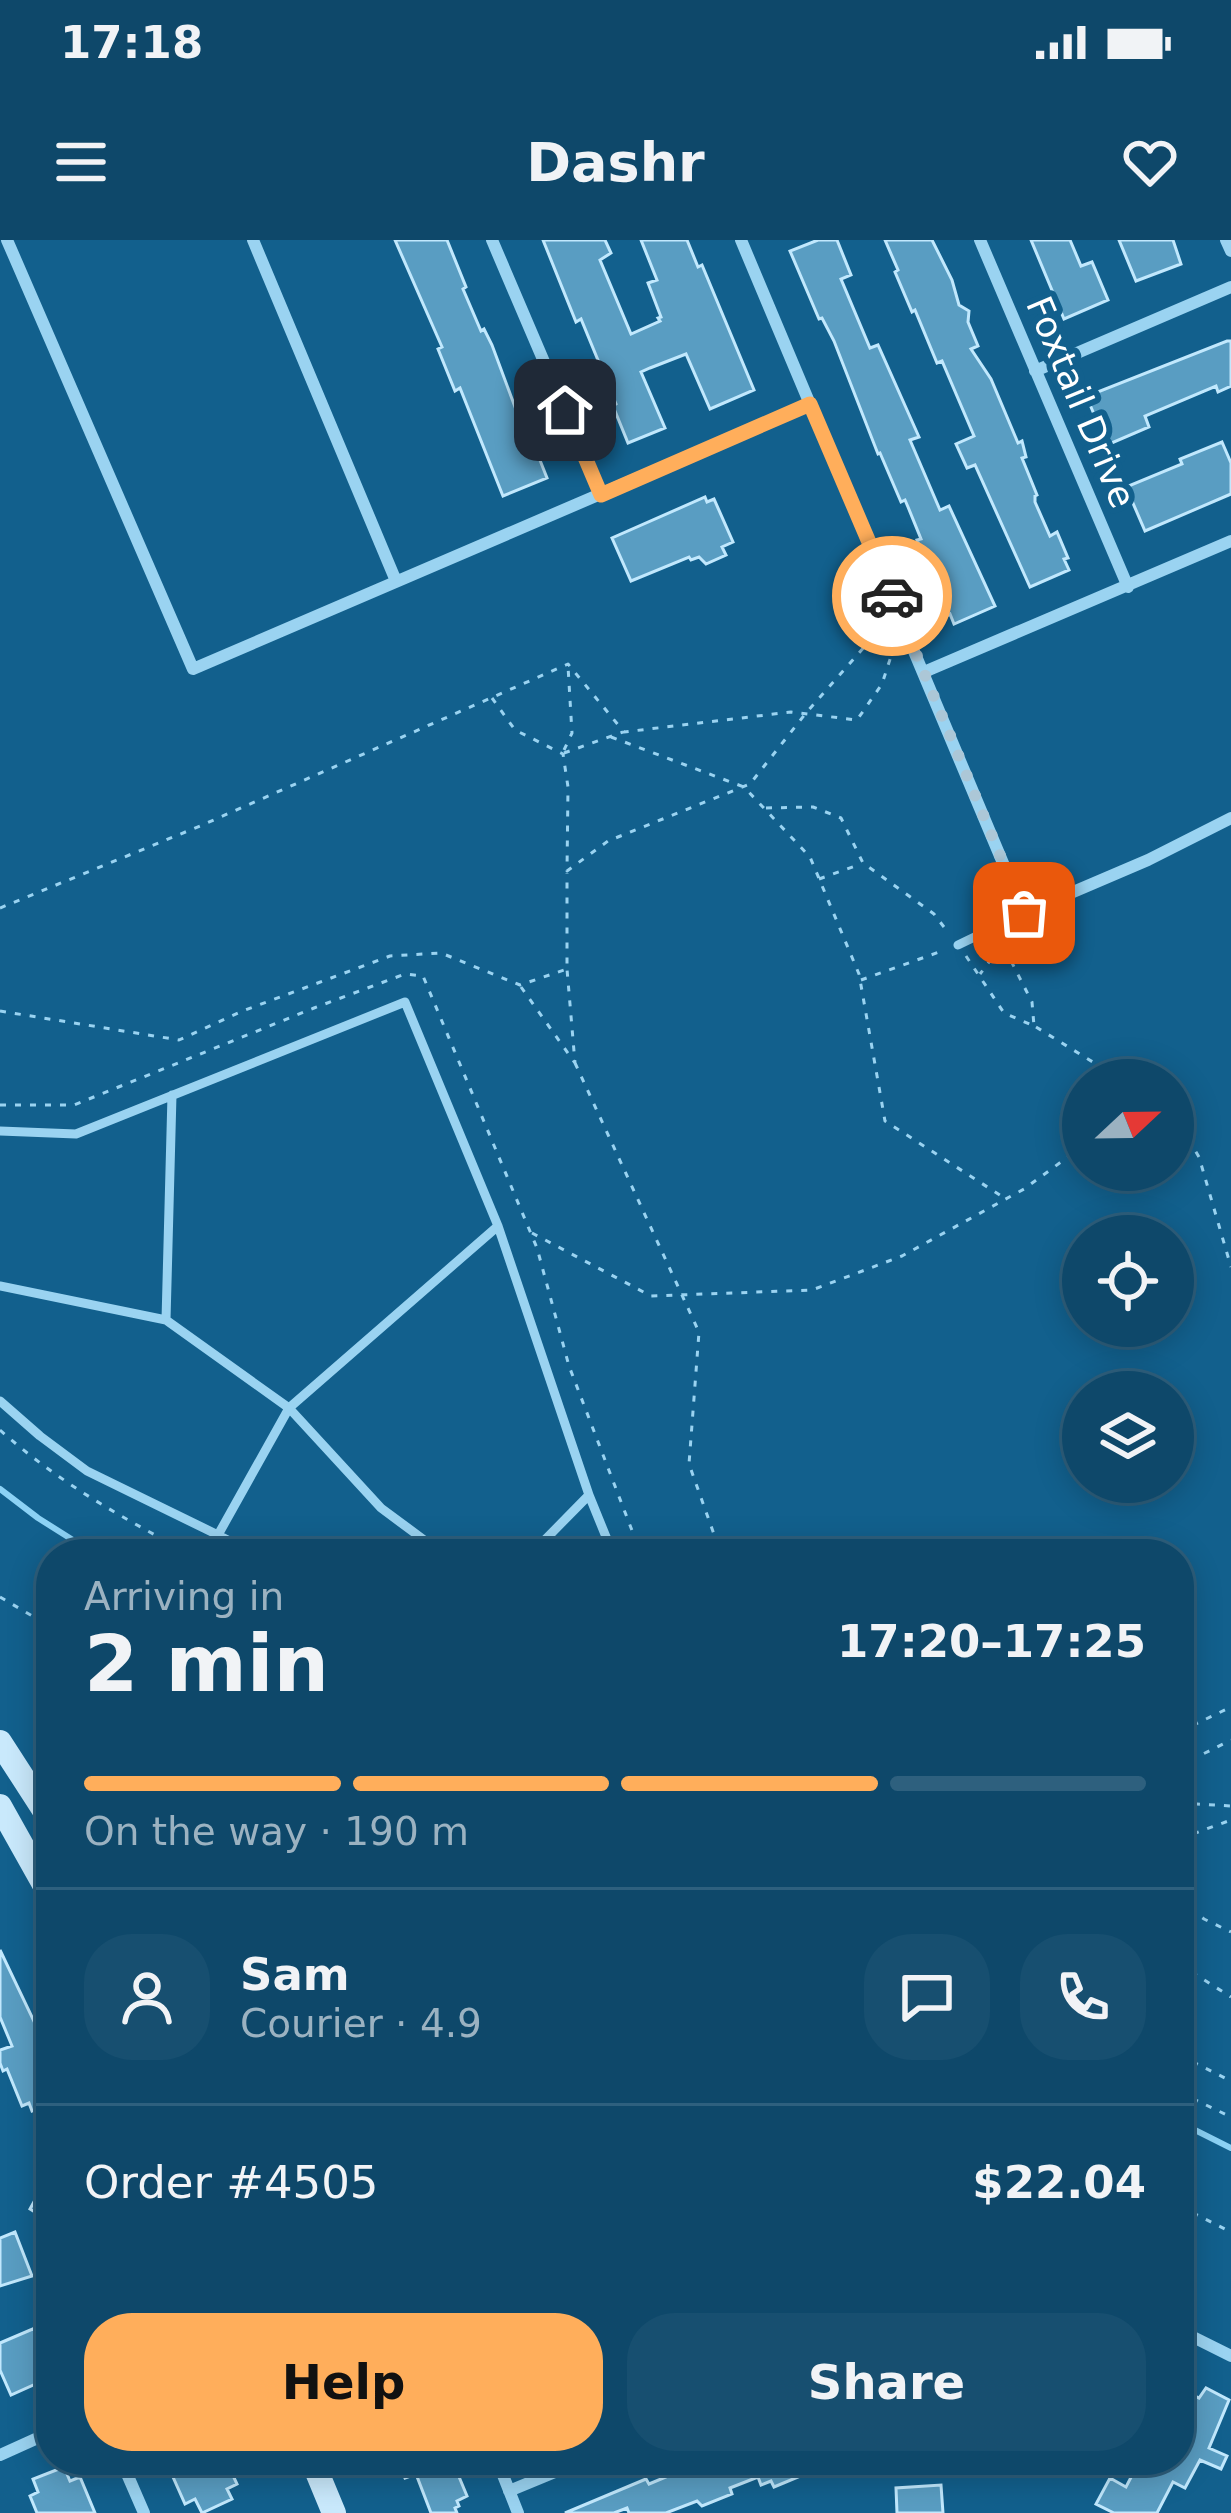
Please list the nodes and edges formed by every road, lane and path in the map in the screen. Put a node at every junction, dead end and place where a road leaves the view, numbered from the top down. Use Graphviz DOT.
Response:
graph roads {
  1 [pos="8,240"];
  2 [pos="253,240"];
  3 [pos="492,240"];
  4 [pos="741,240"];
  5 [pos="980,240"];
  6 [pos="1226,240"];
  7 [pos="1231,251"];
  8 [pos="1231,287"];
  9 [pos="1035,371"];
  10 [pos="810,404"];
  11 [pos="601,495"];
  12 [pos="1231,541"];
  13 [pos="396,581"];
  14 [pos="1128,587"];
  15 [pos="902,621"];
  16 [pos="568,664"];
  17 [pos="924,672"];
  18 [pos="492,698"];
  19 [pos="806,713"];
  20 [pos="624,732"];
  21 [pos="610,737"];
  22 [pos="563,754"];
  23 [pos="744,787"];
  24 [pos="764,808"];
  25 [pos="1231,818"];
  26 [pos="863,863"];
  27 [pos="567,872"];
  28 [pos="819,879"];
  29 [pos="0,908"];
  30 [pos="1024,913"];
  31 [pos="958,945"];
  32 [pos="567,969"];
  33 [pos="980,974"];
  34 [pos="860,980"];
  35 [pos="520,985"];
  36 [pos="0,1011"];
  37 [pos="1034,1026"];
  38 [pos="1088,1059"];
  39 [pos="575,1063"];
  40 [pos="172,1095"];
  41 [pos="0,1105"];
  42 [pos="0,1131"];
  43 [pos="1194,1149"];
  44 [pos="1062,1161"];
  45 [pos="1006,1199"];
  46 [pos="498,1226"];
  47 [pos="531,1233"];
  48 [pos="1231,1267"];
  49 [pos="0,1286"];
  50 [pos="683,1294"];
  51 [pos="166,1320"];
  52 [pos="0,1401"];
  53 [pos="289,1408"];
  54 [pos="0,1430"];
  55 [pos="589,1495"];
  56 [pos="218,1535"];
  57 [pos="163,1539"];
  58 [pos="226,1539"];
  59 [pos="423,1539"];
  60 [pos="546,1539"];
  61 [pos="607,1539"];
  62 [pos="635,1539"];
  63 [pos="716,1539"];
  64 [pos="0,1597"];
  65 [pos="36,1618"];
  66 [pos="1231,1707"];
  67 [pos="1194,1725"];
  68 [pos="1231,1740"];
  69 [pos="0,1742"];
  70 [pos="1194,1760"];
  71 [pos="36,1798"];
  72 [pos="1194,1804"];
  73 [pos="0,1806"];
  74 [pos="1231,1806"];
  75 [pos="1231,1820"];
  76 [pos="1194,1834"];
  77 [pos="36,1870"];
  78 [pos="1194,1911"];
  79 [pos="1231,1932"];
  80 [pos="1194,1974"];
  81 [pos="1231,1997"];
  82 [pos="1194,2062"];
  83 [pos="1231,2081"];
  84 [pos="1194,2099"];
  85 [pos="1231,2117"];
  86 [pos="1194,2214"];
  87 [pos="1231,2232"];
  88 [pos="1194,2338"];
  89 [pos="1231,2356"];
  90 [pos="36,2439"];
  91 [pos="0,2455"];
  92 [pos="128,2475"];
  93 [pos="318,2475"];
  94 [pos="503,2475"];
  95 [pos="548,2475"];
  96 [pos="509,2491"];
  97 [pos="144,2513"];
  98 [pos="334,2513"];
  99 [pos="518,2513"];
  1 -- 13 [label="street"];
  2 -- 13 [label="street"];
  3 -- 11 [label="street"];
  4 -- 10 [label="street"];
  5 -- 9 [label="street, Foxtail Drive"];
  6 -- 7 [label="street"];
  8 -- 9 [label="street"];
  9 -- 14 [label="street, Foxtail Drive"];
  10 -- 11 [label="street"];
  10 -- 15 [label="street"];
  11 -- 13 [label="street"];
  12 -- 14 [label="street"];
  14 -- 17 [label="street"];
  15 -- 17 [label="street"];
  15 -- 19 [label="path"];
  15 -- 19 [label="path"];
  16 -- 18 [label="path"];
  16 -- 20 [label="path"];
  16 -- 22 [label="path"];
  17 -- 30 [label="street"];
  18 -- 22 [label="path"];
  18 -- 29 [label="path"];
  19 -- 20 [label="path"];
  19 -- 23 [label="path"];
  20 -- 21 [label="path"];
  21 -- 22 [label="path"];
  21 -- 23 [label="path"];
  22 -- 27 [label="path"];
  23 -- 24 [label="path"];
  23 -- 27 [label="path"];
  24 -- 26 [label="path"];
  24 -- 28 [label="path"];
  25 -- 30 [label="street"];
  26 -- 28 [label="path"];
  26 -- 31 [label="path"];
  27 -- 32 [label="path"];
  28 -- 34 [label="path"];
  30 -- 31 [label="lane"];
  31 -- 33 [label="path"];
  31 -- 34 [label="path"];
  32 -- 35 [label="path"];
  32 -- 39 [label="path"];
  33 -- 37 [label="path"];
  33 -- 37 [label="path"];
  34 -- 45 [label="path"];
  35 -- 36 [label="path"];
  35 -- 39 [label="path"];
  37 -- 38 [label="path"];
  39 -- 50 [label="path"];
  40 -- 42 [label="lane"];
  40 -- 46 [label="lane"];
  40 -- 51 [label="lane"];
  41 -- 47 [label="path"];
  43 -- 48 [label="path"];
  44 -- 45 [label="path"];
  45 -- 50 [label="path"];
  46 -- 53 [label="lane"];
  46 -- 55 [label="lane"];
  47 -- 50 [label="path"];
  47 -- 62 [label="path"];
  49 -- 51 [label="lane"];
  50 -- 63 [label="path"];
  51 -- 53 [label="lane"];
  52 -- 56 [label="lane"];
  53 -- 56 [label="lane"];
  53 -- 59 [label="lane"];
  54 -- 57 [label="path"];
  55 -- 60 [label="lane"];
  55 -- 61 [label="lane"];
  56 -- 58 [label="lane"];
  64 -- 65 [label="path"];
  66 -- 67 [label="path"];
  68 -- 70 [label="path"];
  69 -- 71 [label="main road"];
  72 -- 74 [label="path"];
  73 -- 77 [label="main road"];
  75 -- 76 [label="path"];
  78 -- 79 [label="path"];
  80 -- 81 [label="path"];
  82 -- 83 [label="path"];
  84 -- 85 [label="path"];
  86 -- 87 [label="path"];
  88 -- 89 [label="street"];
  90 -- 91 [label="street"];
  92 -- 97 [label="street"];
  93 -- 98 [label="main road"];
  94 -- 96 [label="street"];
  95 -- 96 [label="street"];
  96 -- 99 [label="street"];
}
